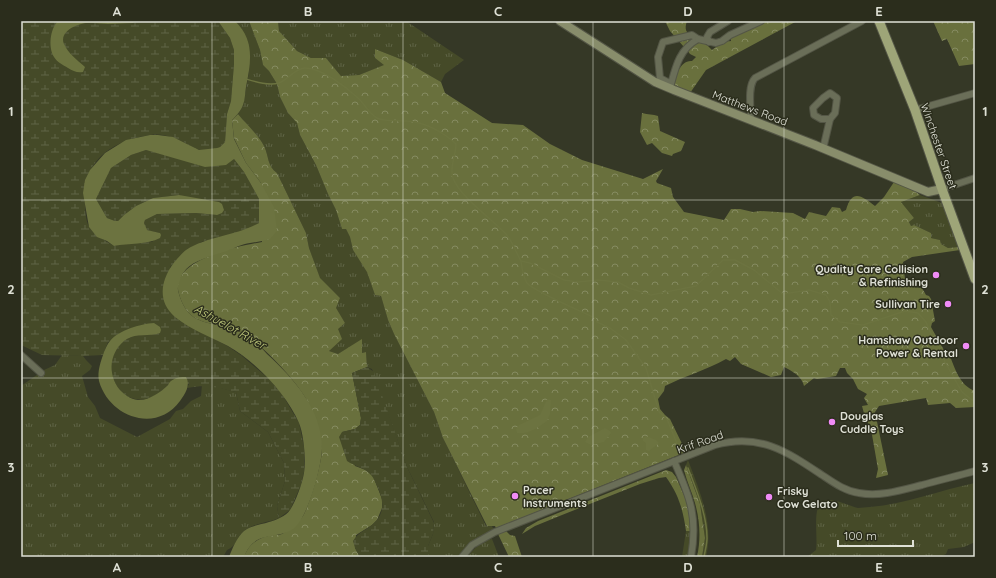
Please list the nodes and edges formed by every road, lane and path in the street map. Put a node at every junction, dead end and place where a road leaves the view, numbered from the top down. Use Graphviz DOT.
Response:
graph roads {
  1 [pos="560,21"];
  2 [pos="728,21"];
  3 [pos="761,21"];
  4 [pos="862,21"];
  5 [pos="879,21"];
  6 [pos="698,39"];
  7 [pos="709,42"];
  8 [pos="975,94"];
  9 [pos="915,110"];
  10 [pos="830,119"];
  11 [pos="751,120"];
  12 [pos="823,148"];
  13 [pos="975,178"];
  14 [pos="942,189"];
  15 [pos="972,262"];
  16 [pos="975,279"];
  17 [pos="21,355"];
  18 [pos="41,373"];
  19 [pos="674,461"];
  20 [pos="975,471"];
  21 [pos="462,557"];
  22 [pos="691,557"];
  1 -- 11 [label="street, Matthews Road"];
  2 -- 7 [label="street"];
  3 -- 7 [label="street"];
  4 -- 11 [label="street"];
  5 -- 9 [label="main road, Winchester Street"];
  6 -- 6 [label="street"];
  6 -- 7 [label="street"];
  8 -- 9 [label="street"];
  9 -- 14 [label="main road, Winchester Street"];
  10 -- 10 [label="street"];
  10 -- 12 [label="street"];
  11 -- 12 [label="street, Matthews Road"];
  12 -- 14 [label="street, Matthews Road"];
  13 -- 14 [label="street"];
  14 -- 15 [label="main road, Winchester Street"];
  15 -- 16 [label="main road, Winchester Street"];
  17 -- 18 [label="street"];
  19 -- 20 [label="street, Krif Road"];
  19 -- 21 [label="street, Krif Road"];
  19 -- 22 [label="street"];
}
